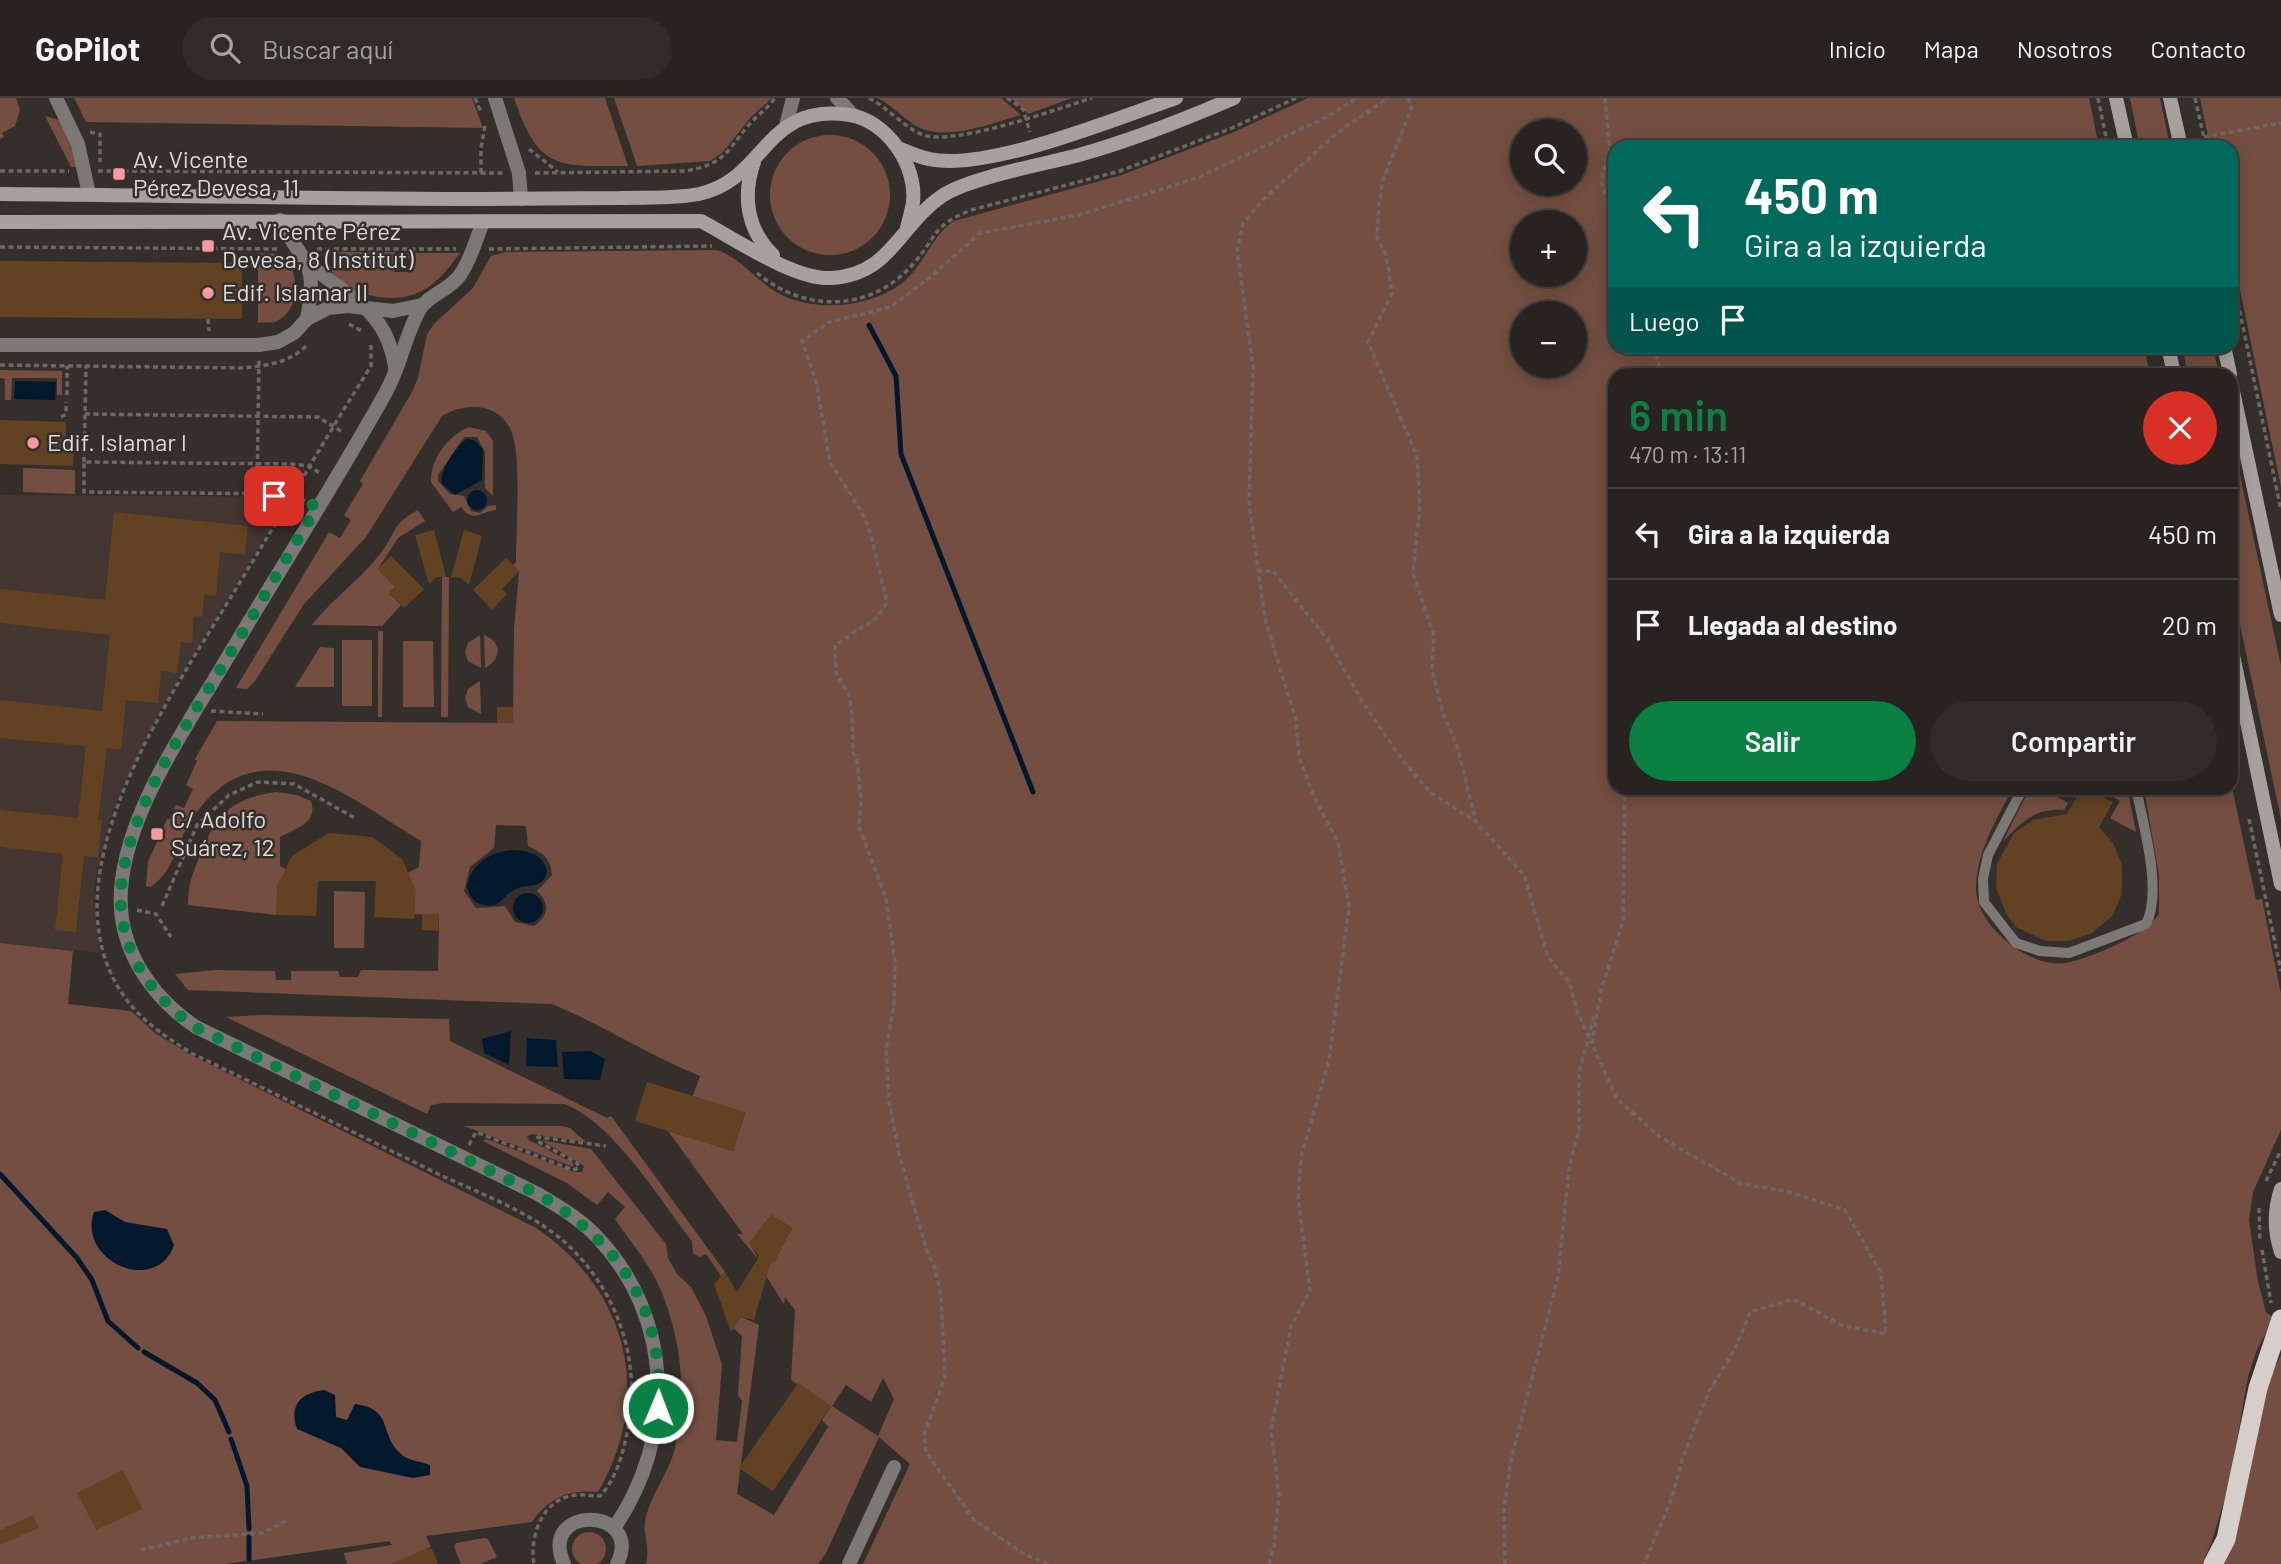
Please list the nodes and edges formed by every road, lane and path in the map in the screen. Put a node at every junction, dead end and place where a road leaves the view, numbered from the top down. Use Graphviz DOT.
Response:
graph roads {
  1 [pos="56,98"];
  2 [pos="475,98"];
  3 [pos="495,98"];
  4 [pos="775,98"];
  5 [pos="793,98"];
  6 [pos="837,98"];
  7 [pos="869,98"];
  8 [pos="1007,98"];
  9 [pos="1092,98"];
  10 [pos="1176,98"];
  11 [pos="1234,98"];
  12 [pos="1357,98"];
  13 [pos="1388,98"];
  14 [pos="1408,98"];
  15 [pos="1605,98"];
  16 [pos="2098,98"];
  17 [pos="2116,98"];
  18 [pos="2170,98"];
  19 [pos="2195,98"];
  20 [pos="854,116"];
  21 [pos="1026,118"];
  22 [pos="2281,123"];
  23 [pos="786,126"];
  24 [pos="2204,137"];
  25 [pos="1609,140"];
  26 [pos="2107,140"];
  27 [pos="2125,140"];
  28 [pos="2179,140"];
  29 [pos="2205,140"];
  30 [pos="1035,145"];
  31 [pos="898,148"];
  32 [pos="756,157"];
  33 [pos="1608,157"];
  34 [pos="0,171"];
  35 [pos="86,171"];
  36 [pos="481,173"];
  37 [pos="519,173"];
  38 [pos="0,194"];
  39 [pos="89,194"];
  40 [pos="521,199"];
  41 [pos="1608,204"];
  42 [pos="280,220"];
  43 [pos="0,222"];
  44 [pos="484,222"];
  45 [pos="907,228"];
  46 [pos="782,263"];
  47 [pos="310,265"];
  48 [pos="2238,304"];
  49 [pos="422,305"];
  50 [pos="367,307"];
  51 [pos="307,319"];
  52 [pos="341,324"];
  53 [pos="315,336"];
  54 [pos="0,345"];
  55 [pos="259,345"];
  56 [pos="68,346"];
  57 [pos="87,346"];
  58 [pos="0,365"];
  59 [pos="67,366"];
  60 [pos="86,366"];
  61 [pos="259,366"];
  62 [pos="396,372"];
  63 [pos="66,395"];
  64 [pos="66,402"];
  65 [pos="85,414"];
  66 [pos="2238,415"];
  67 [pos="61,416"];
  68 [pos="258,416"];
  69 [pos="333,426"];
  70 [pos="356,442"];
  71 [pos="84,462"];
  72 [pos="257,463"];
  73 [pos="310,467"];
  74 [pos="333,481"];
  75 [pos="257,493"];
  76 [pos="274,494"];
  77 [pos="294,495"];
  78 [pos="317,507"];
  79 [pos="2281,510"];
  80 [pos="262,520"];
  81 [pos="1257,571"];
  82 [pos="2281,615"];
  83 [pos="2238,682"];
  84 [pos="195,709"];
  85 [pos="263,714"];
  86 [pos="1625,795"];
  87 [pos="2019,795"];
  88 [pos="2137,795"];
  89 [pos="2247,809"];
  90 [pos="355,818"];
  91 [pos="1476,822"];
  92 [pos="2281,884"];
  93 [pos="162,906"];
  94 [pos="122,907"];
  95 [pos="171,937"];
  96 [pos="2281,971"];
  97 [pos="1601,991"];
  98 [pos="1592,1044"];
  99 [pos="606,1146"];
  100 [pos="464,1157"];
  101 [pos="2281,1189"];
  102 [pos="2281,1252"];
  103 [pos="2281,1319"];
  104 [pos="894,1467"];
  105 [pos="286,1521"];
  106 [pos="614,1528"];
  107 [pos="141,1550"];
  108 [pos="534,1564"];
  109 [pos="564,1564"];
  110 [pos="617,1564"];
  111 [pos="849,1564"];
  112 [pos="1048,1564"];
  113 [pos="1269,1564"];
  114 [pos="1505,1564"];
  115 [pos="1644,1564"];
  116 [pos="2213,1564"];
  1 -- 35 [label="street"];
  2 -- 36 [label="path"];
  3 -- 37 [label="street"];
  4 -- 37 [label="path"];
  5 -- 23 [label="street"];
  6 -- 20 [label="street"];
  7 -- 21 [label="path"];
  8 -- 21 [label="path"];
  9 -- 21 [label="path"];
  10 -- 30 [label="main road"];
  11 -- 45 [label="main road"];
  12 -- 112 [label="path"];
  13 -- 81 [label="path"];
  14 -- 91 [label="path"];
  15 -- 25 [label="path"];
  16 -- 26 [label="path"];
  17 -- 27 [label="main road"];
  18 -- 28 [label="main road"];
  19 -- 24 [label="path"];
  20 -- 23 [label="main road"];
  20 -- 31 [label="main road"];
  21 -- 30 [label="path"];
  22 -- 24 [label="path"];
  23 -- 32 [label="main road"];
  24 -- 29 [label="path"];
  30 -- 31 [label="main road"];
  31 -- 45 [label="main road"];
  32 -- 40 [label="main road"];
  32 -- 46 [label="main road"];
  33 -- 41 [label="path"];
  34 -- 35 [label="path"];
  35 -- 36 [label="path"];
  35 -- 39 [label="street"];
  36 -- 37 [label="path"];
  37 -- 40 [label="street"];
  38 -- 39 [label="main road"];
  39 -- 40 [label="main road"];
  42 -- 43 [label="main road"];
  42 -- 44 [label="main road"];
  42 -- 47 [label="street"];
  44 -- 46 [label="main road"];
  44 -- 49 [label="street"];
  45 -- 46 [label="main road"];
  47 -- 50 [label="street"];
  47 -- 51 [label="street"];
  48 -- 79 [label="path"];
  49 -- 50 [label="street"];
  49 -- 62 [label="street"];
  50 -- 51 [label="street"];
  50 -- 62 [label="street"];
  51 -- 55 [label="street"];
  52 -- 69 [label="path"];
  53 -- 61 [label="path"];
  54 -- 56 [label="street"];
  55 -- 57 [label="street"];
  55 -- 61 [label="path"];
  56 -- 57 [label="street"];
  56 -- 59 [label="path"];
  57 -- 60 [label="path"];
  58 -- 59 [label="path"];
  59 -- 60 [label="path"];
  59 -- 63 [label="path"];
  60 -- 61 [label="path"];
  60 -- 65 [label="path"];
  61 -- 68 [label="path"];
  62 -- 70 [label="street"];
  64 -- 67 [label="path"];
  65 -- 68 [label="path"];
  65 -- 71 [label="path"];
  66 -- 82 [label="main road"];
  68 -- 69 [label="path"];
  68 -- 72 [label="path"];
  69 -- 70 [label="path"];
  69 -- 73 [label="path"];
  70 -- 74 [label="street"];
  71 -- 72 [label="path"];
  71 -- 75 [label="path"];
  72 -- 73 [label="path"];
  72 -- 75 [label="path"];
  73 -- 74 [label="path"];
  73 -- 77 [label="path"];
  74 -- 78 [label="street"];
  75 -- 76 [label="path"];
  76 -- 77 [label="path"];
  76 -- 80 [label="path"];
  77 -- 78 [label="path"];
  77 -- 108 [label="path"];
  78 -- 84 [label="street"];
  81 -- 91 [label="path"];
  81 -- 113 [label="path"];
  83 -- 92 [label="main road"];
  84 -- 85 [label="path"];
  84 -- 94 [label="street"];
  86 -- 97 [label="path"];
  87 -- 88 [label="lane"];
  89 -- 96 [label="path"];
  90 -- 93 [label="path"];
  91 -- 98 [label="path"];
  94 -- 95 [label="path"];
  94 -- 100 [label="street"];
  97 -- 98 [label="path"];
  97 -- 114 [label="path"];
  98 -- 115 [label="path"];
  99 -- 100 [label="path"];
  100 -- 106 [label="street"];
  101 -- 102 [label="main road"];
  103 -- 116 [label="highway"];
  104 -- 111 [label="street"];
  105 -- 107 [label="path"];
  106 -- 109 [label="street"];
  106 -- 110 [label="street"];
}
